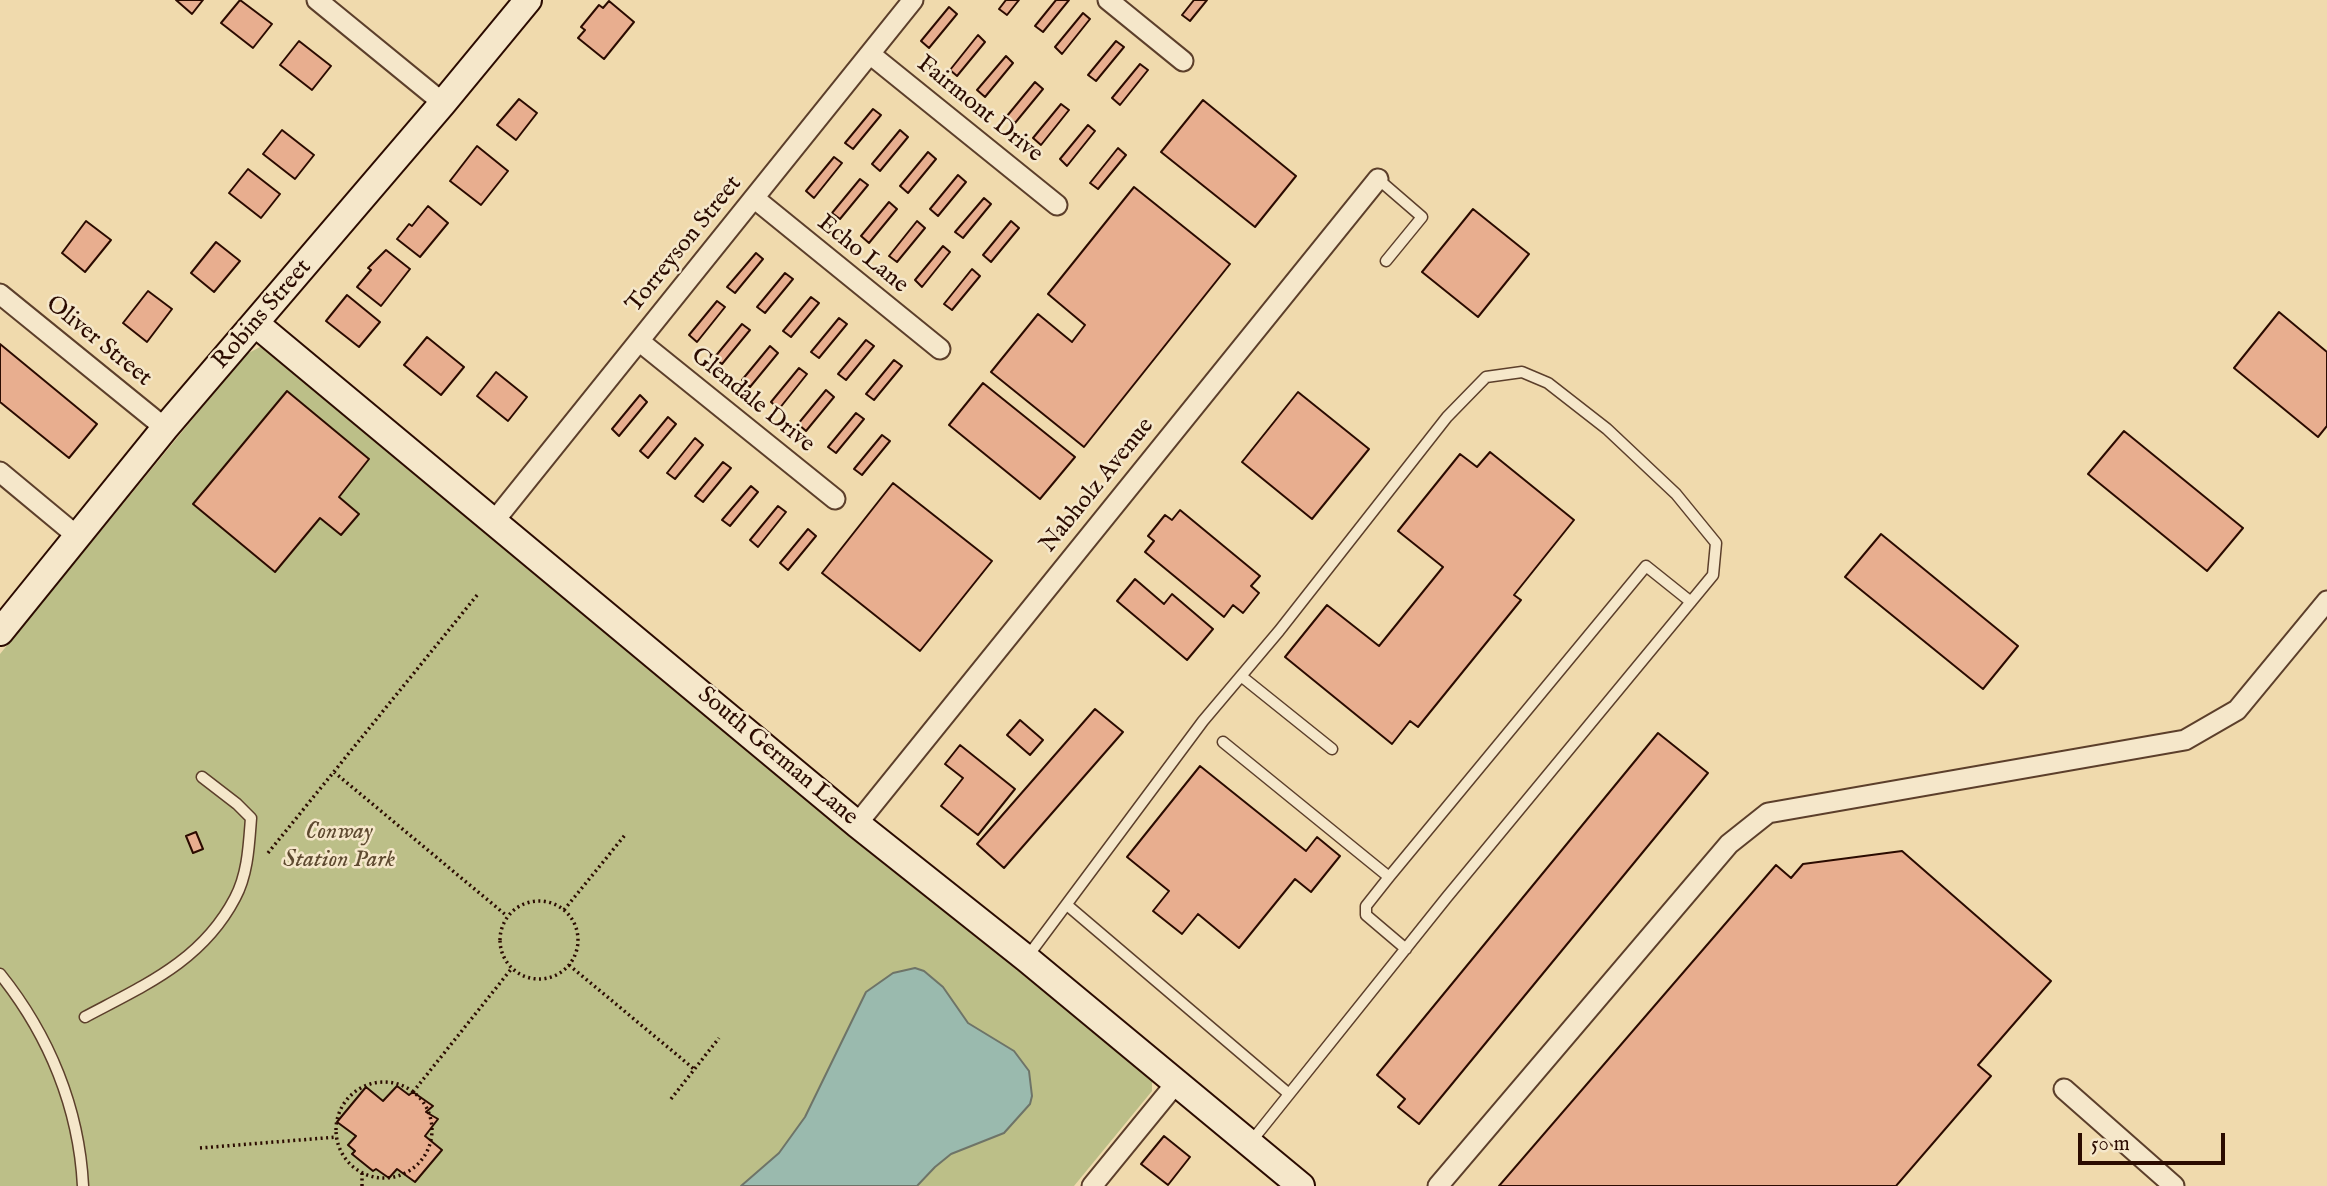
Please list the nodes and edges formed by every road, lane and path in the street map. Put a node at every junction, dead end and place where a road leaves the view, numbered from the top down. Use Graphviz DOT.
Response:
graph roads {
  1 [pos="317,0"];
  2 [pos="528,0"];
  3 [pos="913,0"];
  4 [pos="1108,0"];
  5 [pos="870,54"];
  6 [pos="1183,61"];
  7 [pos="443,103"];
  8 [pos="1378,180"];
  9 [pos="754,198"];
  10 [pos="1057,205"];
  11 [pos="1386,261"];
  12 [pos="0,294"];
  13 [pos="256,324"];
  14 [pos="639,341"];
  15 [pos="940,349"];
  16 [pos="165,428"];
  17 [pos="0,472"];
  18 [pos="835,499"];
  19 [pos="495,520"];
  20 [pos="77,536"];
  21 [pos="478,594"];
  22 [pos="2327,601"];
  23 [pos="1690,602"];
  24 [pos="0,632"];
  25 [pos="1241,676"];
  26 [pos="1223,742"];
  27 [pos="1332,749"];
  28 [pos="334,772"];
  29 [pos="202,776"];
  30 [pos="857,824"];
  31 [pos="625,835"];
  32 [pos="268,853"];
  33 [pos="1389,877"];
  34 [pos="1067,905"];
  35 [pos="564,909"];
  36 [pos="508,916"];
  37 [pos="1406,949"];
  38 [pos="1027,959"];
  39 [pos="569,965"];
  40 [pos="512,968"];
  41 [pos="0,974"];
  42 [pos="85,1017"];
  43 [pos="719,1038"];
  44 [pos="694,1069"];
  45 [pos="1177,1082"];
  46 [pos="2063,1089"];
  47 [pos="413,1092"];
  48 [pos="1289,1094"];
  49 [pos="671,1099"];
  50 [pos="337,1137"];
  51 [pos="1250,1143"];
  52 [pos="200,1148"];
  53 [pos="362,1173"];
  54 [pos="83,1186"];
  55 [pos="362,1186"];
  56 [pos="1092,1186"];
  57 [pos="1301,1186"];
  58 [pos="1438,1186"];
  59 [pos="2174,1186"];
  1 -- 7 [label="street"];
  2 -- 7 [label="street, Robins Street"];
  3 -- 5 [label="street, Torreyson Street"];
  4 -- 6 [label="street"];
  5 -- 9 [label="street, Torreyson Street"];
  5 -- 10 [label="street, Fairmont Drive"];
  7 -- 13 [label="street, Robins Street"];
  8 -- 11 [label="lane"];
  8 -- 30 [label="street, Nabholz Avenue"];
  9 -- 14 [label="street, Torreyson Street"];
  9 -- 15 [label="street, Echo Lane"];
  12 -- 16 [label="street, Oliver Street"];
  13 -- 16 [label="street, Robins Street"];
  13 -- 19 [label="street, South German Lane"];
  14 -- 18 [label="street, Glendale Drive"];
  14 -- 19 [label="street, Torreyson Street"];
  16 -- 20 [label="street, Robins Street"];
  17 -- 20 [label="street"];
  19 -- 30 [label="street, South German Lane"];
  20 -- 24 [label="street, Robins Street"];
  21 -- 28 [label="path"];
  22 -- 58 [label="street"];
  23 -- 25 [label="lane"];
  23 -- 33 [label="lane"];
  23 -- 37 [label="lane"];
  25 -- 27 [label="lane"];
  25 -- 34 [label="lane"];
  26 -- 33 [label="lane"];
  28 -- 32 [label="path"];
  28 -- 36 [label="path"];
  29 -- 42 [label="lane"];
  30 -- 38 [label="street, South German Lane"];
  31 -- 35 [label="path"];
  33 -- 37 [label="lane"];
  34 -- 38 [label="lane"];
  34 -- 48 [label="lane"];
  35 -- 36 [label="path"];
  35 -- 39 [label="path"];
  36 -- 40 [label="path"];
  37 -- 48 [label="lane"];
  38 -- 45 [label="street, South German Lane"];
  39 -- 40 [label="path"];
  39 -- 44 [label="path"];
  40 -- 47 [label="path"];
  41 -- 54 [label="lane"];
  43 -- 44 [label="path"];
  44 -- 49 [label="path"];
  45 -- 51 [label="street, South German Lane"];
  45 -- 56 [label="street"];
  46 -- 59 [label="street"];
  47 -- 50 [label="path"];
  47 -- 53 [label="path"];
  48 -- 51 [label="lane"];
  50 -- 52 [label="path"];
  50 -- 53 [label="path"];
  51 -- 57 [label="street, South German Lane"];
  53 -- 55 [label="path"];
}
